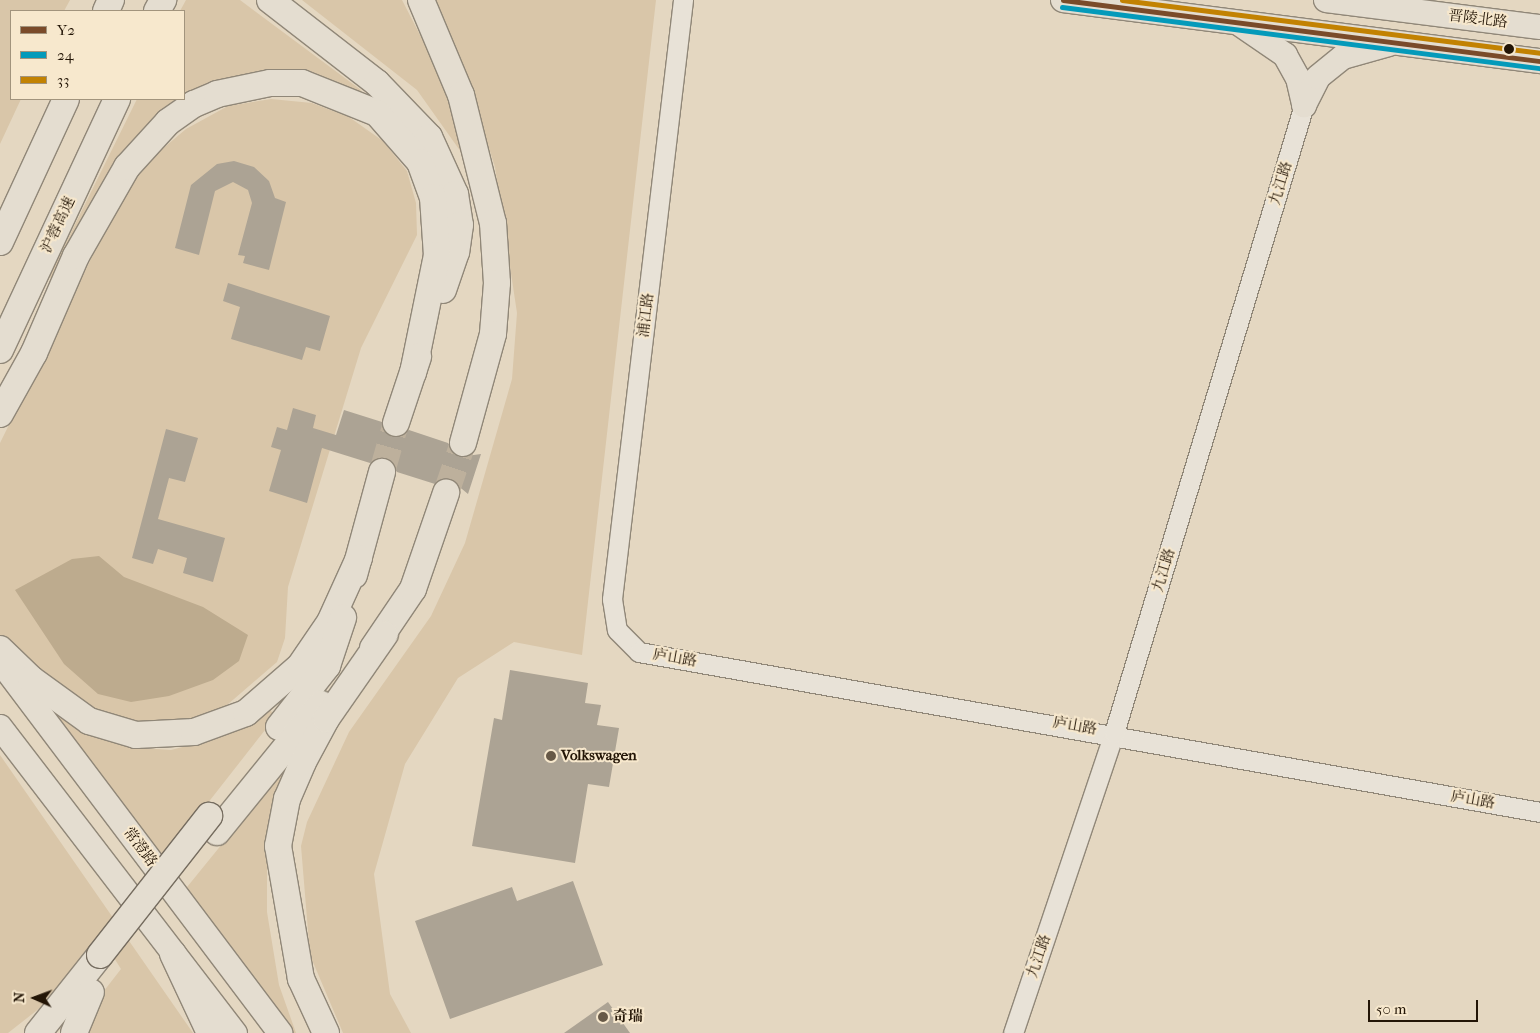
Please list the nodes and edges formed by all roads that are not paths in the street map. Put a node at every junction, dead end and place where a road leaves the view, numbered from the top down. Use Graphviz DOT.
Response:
graph roads {
  1 [pos="270,0"];
  2 [pos="291,0"];
  3 [pos="421,0"];
  4 [pos="683,0"];
  5 [pos="1063,0"];
  6 [pos="1326,0"];
  7 [pos="1234,20"];
  8 [pos="1540,27"];
  9 [pos="1401,42"];
  10 [pos="1540,61"];
  11 [pos="56,100"];
  12 [pos="66,100"];
  13 [pos="117,100"];
  14 [pos="1304,105"];
  15 [pos="0,235"];
  16 [pos="0,242"];
  17 [pos="493,334"];
  18 [pos="0,350"];
  19 [pos="413,373"];
  20 [pos="0,414"];
  21 [pos="396,423"];
  22 [pos="463,443"];
  23 [pos="382,472"];
  24 [pos="446,493"];
  25 [pos="359,558"];
  26 [pos="617,630"];
  27 [pos="385,634"];
  28 [pos="0,649"];
  29 [pos="0,660"];
  30 [pos="0,727"];
  31 [pos="1114,733"];
  32 [pos="1540,812"];
  33 [pos="213,824"];
  34 [pos="173,954"];
  35 [pos="105,961"];
  36 [pos="91,992"];
  37 [pos="58,1021"];
  38 [pos="24,1033"];
  39 [pos="38,1033"];
  40 [pos="74,1033"];
  41 [pos="210,1033"];
  42 [pos="235,1033"];
  43 [pos="280,1033"];
  44 [pos="326,1033"];
  45 [pos="1013,1033"];
  1 -- 19 [label="highway"];
  2 -- 17 [label="highway"];
  3 -- 17 [label="highway"];
  4 -- 26 [label="street, 浦江路"];
  5 -- 7 [label="main road"];
  6 -- 8 [label="main road, 晋陵北路"];
  7 -- 9 [label="main road"];
  7 -- 14 [label="main road"];
  9 -- 10 [label="main road"];
  9 -- 14 [label="main road"];
  11 -- 15 [label="highway"];
  12 -- 16 [label="highway"];
  13 -- 18 [label="highway, 沪蓉高速"];
  14 -- 31 [label="street, 九江路"];
  17 -- 22 [label="highway"];
  19 -- 20 [label="highway"];
  19 -- 21 [label="highway"];
  23 -- 25 [label="highway"];
  24 -- 27 [label="highway"];
  25 -- 28 [label="highway"];
  25 -- 33 [label="highway"];
  26 -- 31 [label="street, 庐山路"];
  27 -- 33 [label="highway"];
  27 -- 44 [label="highway"];
  29 -- 43 [label="main road, 常澄路"];
  30 -- 34 [label="main road"];
  31 -- 32 [label="street, 庐山路"];
  31 -- 45 [label="street, 九江路"];
  33 -- 35 [label="highway"];
  34 -- 41 [label="highway"];
  34 -- 42 [label="main road"];
  35 -- 36 [label="highway"];
  35 -- 37 [label="highway"];
  36 -- 37 [label="highway"];
  36 -- 40 [label="highway"];
  37 -- 38 [label="highway"];
  37 -- 39 [label="highway"];
}
